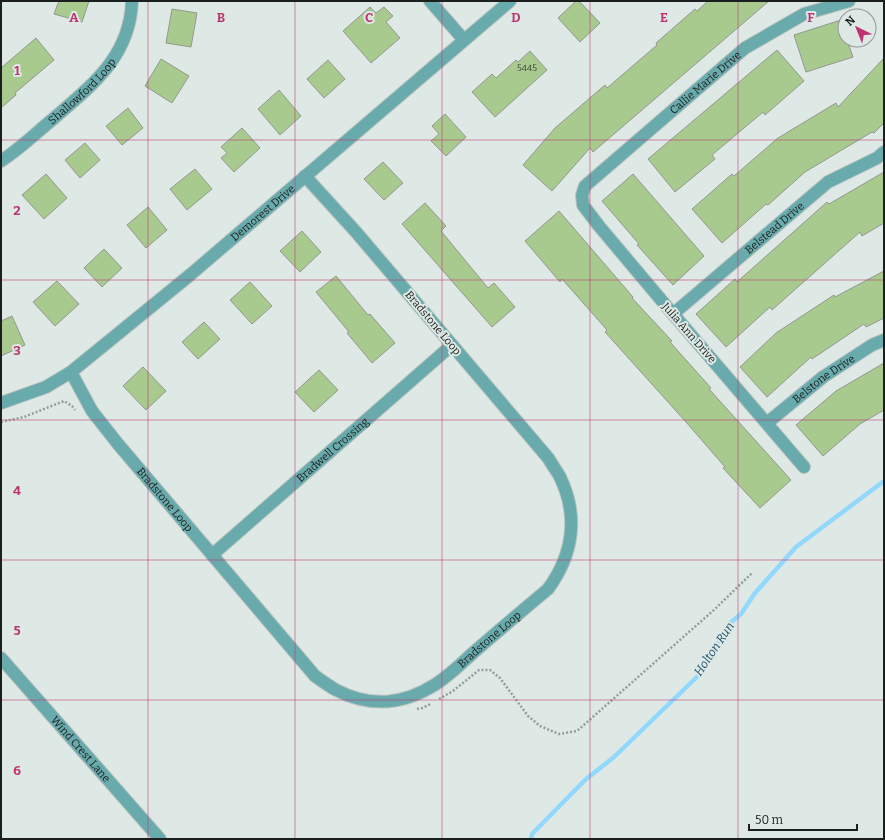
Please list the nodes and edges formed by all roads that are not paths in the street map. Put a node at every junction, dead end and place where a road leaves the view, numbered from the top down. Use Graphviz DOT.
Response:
graph roads {
  1 [pos="132,1"];
  2 [pos="430,1"];
  3 [pos="510,1"];
  4 [pos="849,1"];
  5 [pos="464,40"];
  6 [pos="884,152"];
  7 [pos="1,161"];
  8 [pos="305,176"];
  9 [pos="582,195"];
  10 [pos="673,314"];
  11 [pos="884,340"];
  12 [pos="452,345"];
  13 [pos="71,372"];
  14 [pos="1,403"];
  15 [pos="767,424"];
  16 [pos="804,467"];
  17 [pos="212,554"];
  18 [pos="1,658"];
  19 [pos="160,839"];
  1 -- 7 [label="street, Shallowford Loop"];
  2 -- 5 [label="street"];
  3 -- 5 [label="street, Demorest Drive"];
  4 -- 9 [label="street, Callie Marie Drive"];
  5 -- 8 [label="street, Demorest Drive"];
  6 -- 10 [label="street, Belstead Drive"];
  8 -- 12 [label="street, Bradstone Loop"];
  8 -- 13 [label="street, Demorest Drive"];
  9 -- 10 [label="street, Julia Ann Drive"];
  10 -- 15 [label="street, Julia Ann Drive"];
  11 -- 15 [label="street, Belstone Drive"];
  12 -- 17 [label="street, Bradwell Crossing"];
  12 -- 17 [label="street, Bradstone Loop"];
  13 -- 14 [label="street, Demorest Drive"];
  13 -- 17 [label="street, Bradstone Loop"];
  15 -- 16 [label="street, Julia Ann Drive"];
  18 -- 19 [label="street, Wind Crest Lane"];
}
